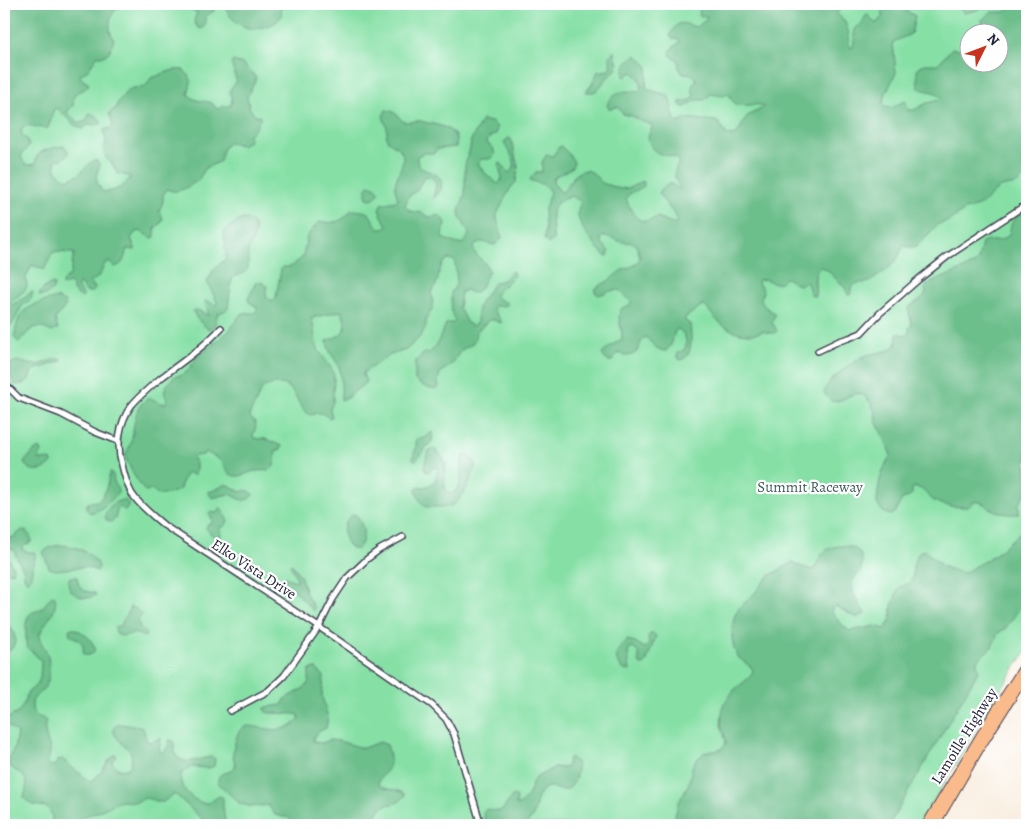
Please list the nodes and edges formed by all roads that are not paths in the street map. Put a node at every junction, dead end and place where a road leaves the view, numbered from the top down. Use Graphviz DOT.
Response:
graph roads {
  1 [pos="1027,204"];
  2 [pos="221,328"];
  3 [pos="818,351"];
  4 [pos="6,385"];
  5 [pos="118,441"];
  6 [pos="402,538"];
  7 [pos="319,627"];
  8 [pos="1027,662"];
  9 [pos="1027,674"];
  10 [pos="230,711"];
  11 [pos="481,825"];
  12 [pos="926,825"];
  13 [pos="935,825"];
  1 -- 3 [label="street"];
  2 -- 5 [label="street, Elko Vista Drive"];
  4 -- 5 [label="street"];
  5 -- 7 [label="street, Elko Vista Drive"];
  6 -- 7 [label="street"];
  7 -- 10 [label="street"];
  7 -- 11 [label="street, Elko Vista Drive"];
  8 -- 12 [label="main road, Lamoille Highway"];
  9 -- 13 [label="main road, Lamoille Highway"];
}
